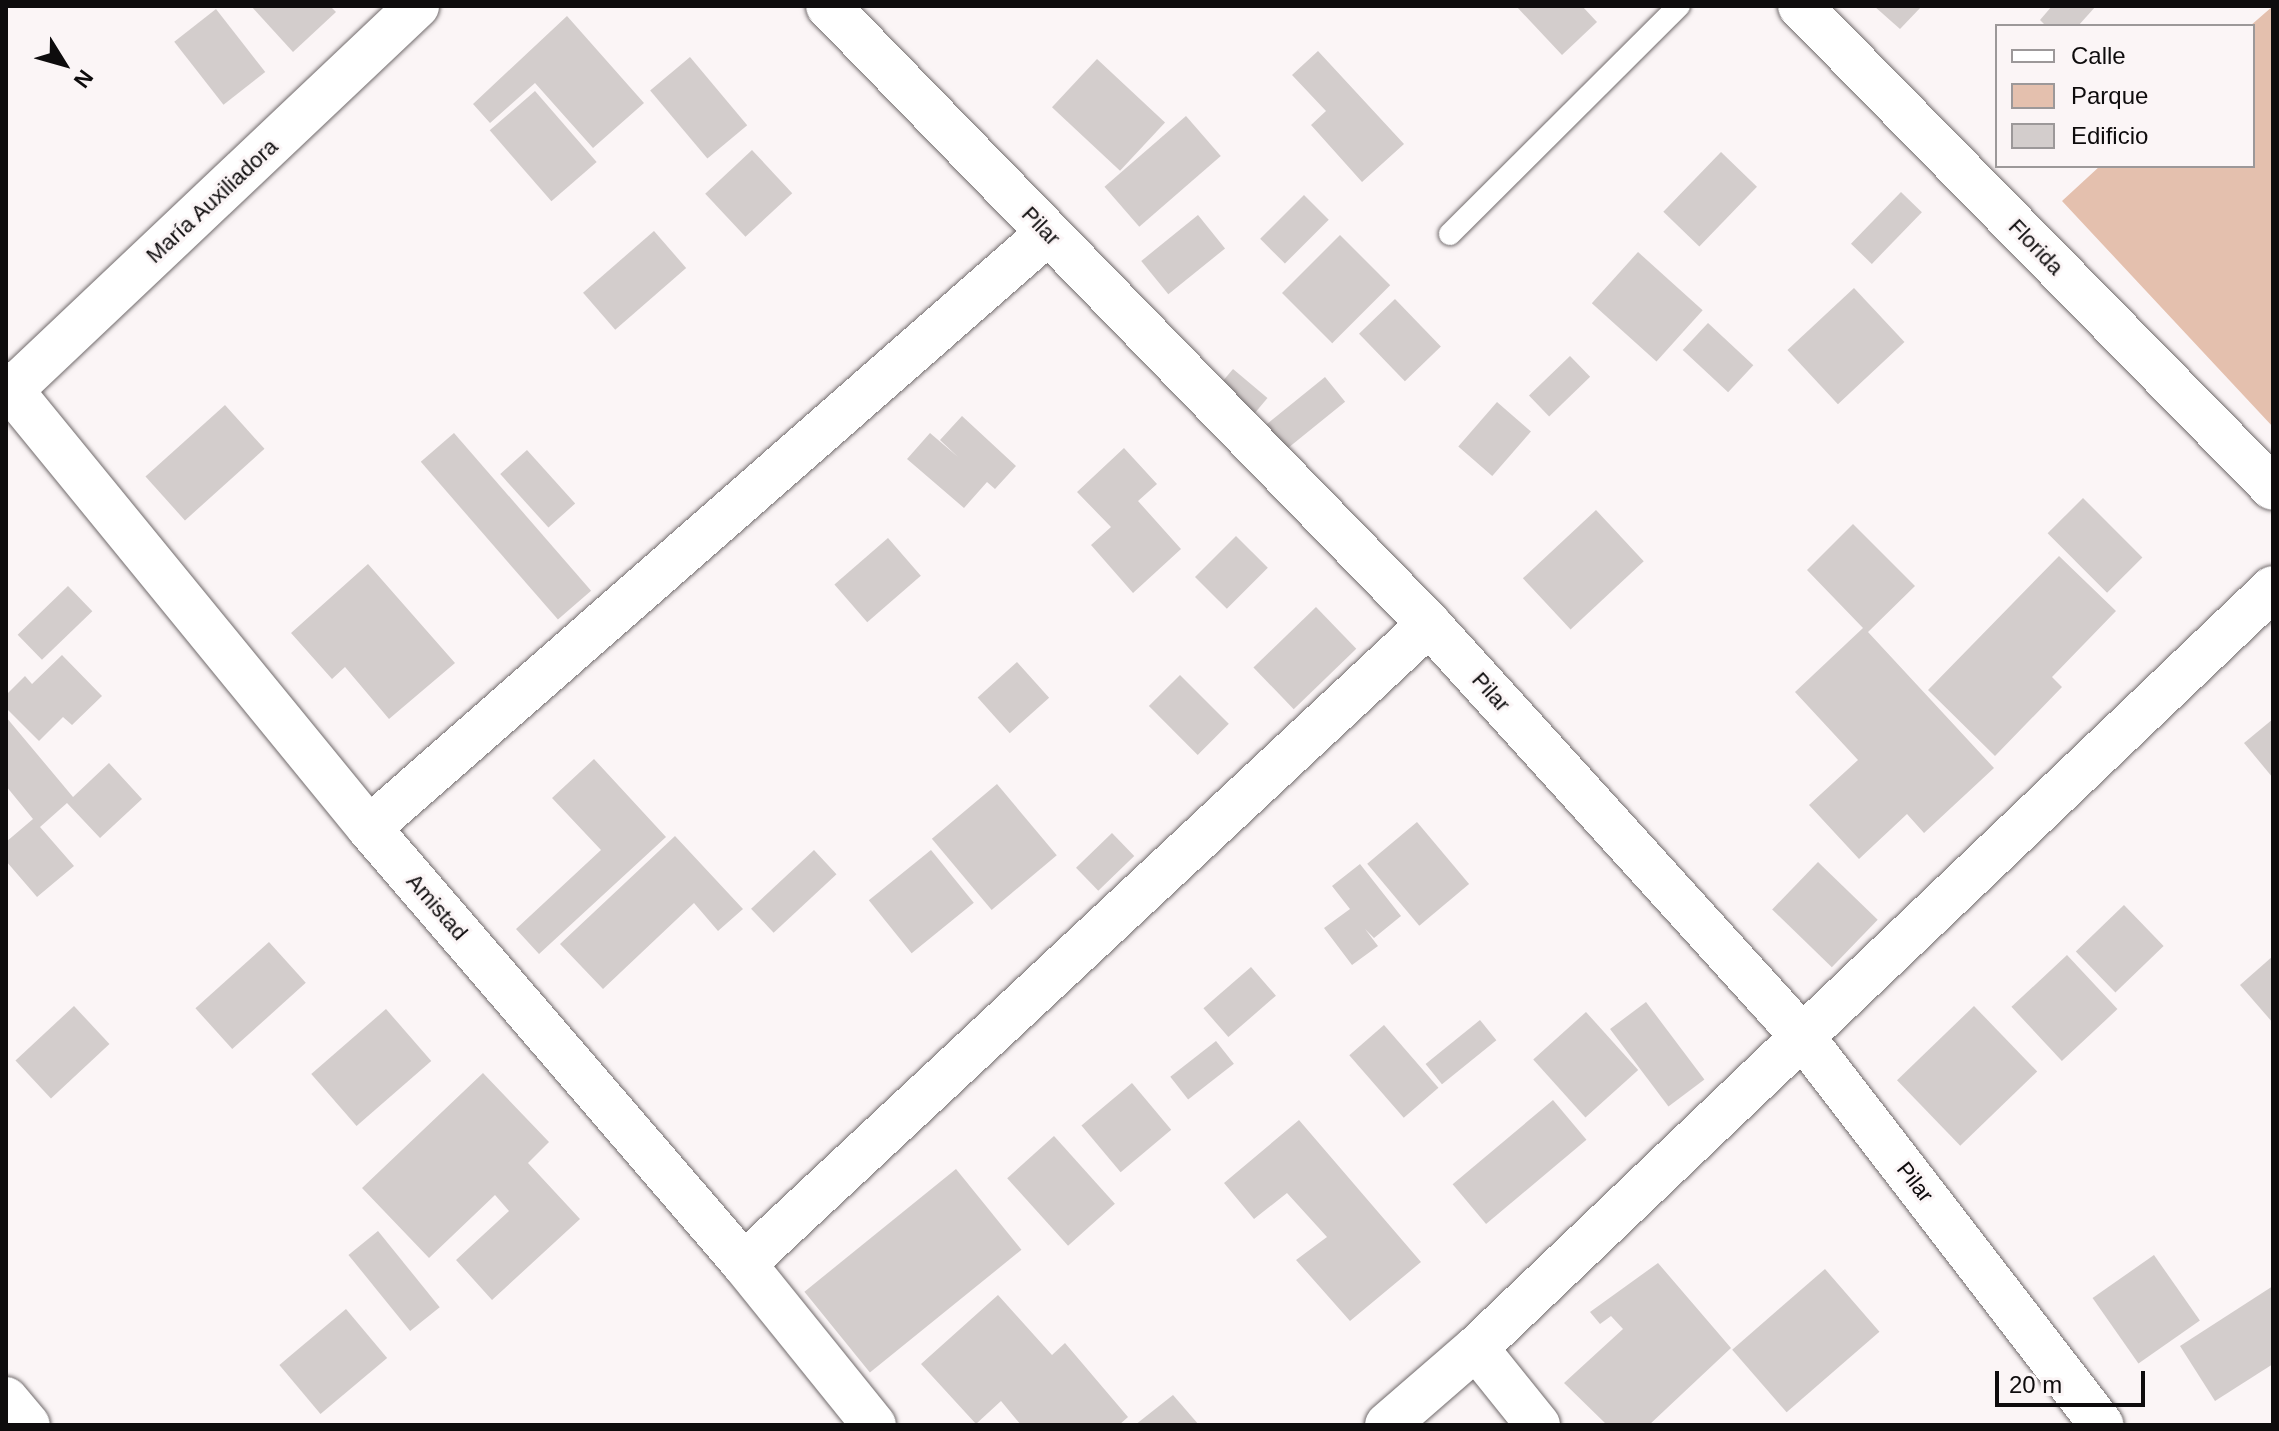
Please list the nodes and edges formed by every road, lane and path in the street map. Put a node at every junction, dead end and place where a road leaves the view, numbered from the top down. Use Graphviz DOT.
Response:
graph roads {
  1 [pos="417,6"];
  2 [pos="828,6"];
  3 [pos="1679,6"];
  4 [pos="1800,6"];
  5 [pos="1048,233"];
  6 [pos="1450,234"];
  7 [pos="8,390"];
  8 [pos="2273,488"];
  9 [pos="2273,588"];
  10 [pos="1429,624"];
  11 [pos="369,828"];
  12 [pos="1802,1036"];
  13 [pos="744,1264"];
  14 [pos="1476,1348"];
  15 [pos="6,1399"];
  16 [pos="28,1425"];
  17 [pos="874,1425"];
  18 [pos="1387,1425"];
  19 [pos="1538,1425"];
  20 [pos="2102,1425"];
  1 -- 7 [label="street, María Auxiliadora"];
  2 -- 5 [label="street, Pilar"];
  3 -- 6 [label="lane"];
  4 -- 8 [label="street, Florida"];
  5 -- 10 [label="street, Pilar"];
  5 -- 11 [label="street"];
  7 -- 11 [label="street, Amistad"];
  9 -- 12 [label="street"];
  10 -- 12 [label="street, Pilar"];
  10 -- 13 [label="street"];
  11 -- 13 [label="street, Amistad"];
  12 -- 14 [label="street"];
  12 -- 20 [label="street, Pilar"];
  13 -- 17 [label="street, Amistad"];
  14 -- 18 [label="street"];
  14 -- 19 [label="street"];
  15 -- 16 [label="street"];
}
